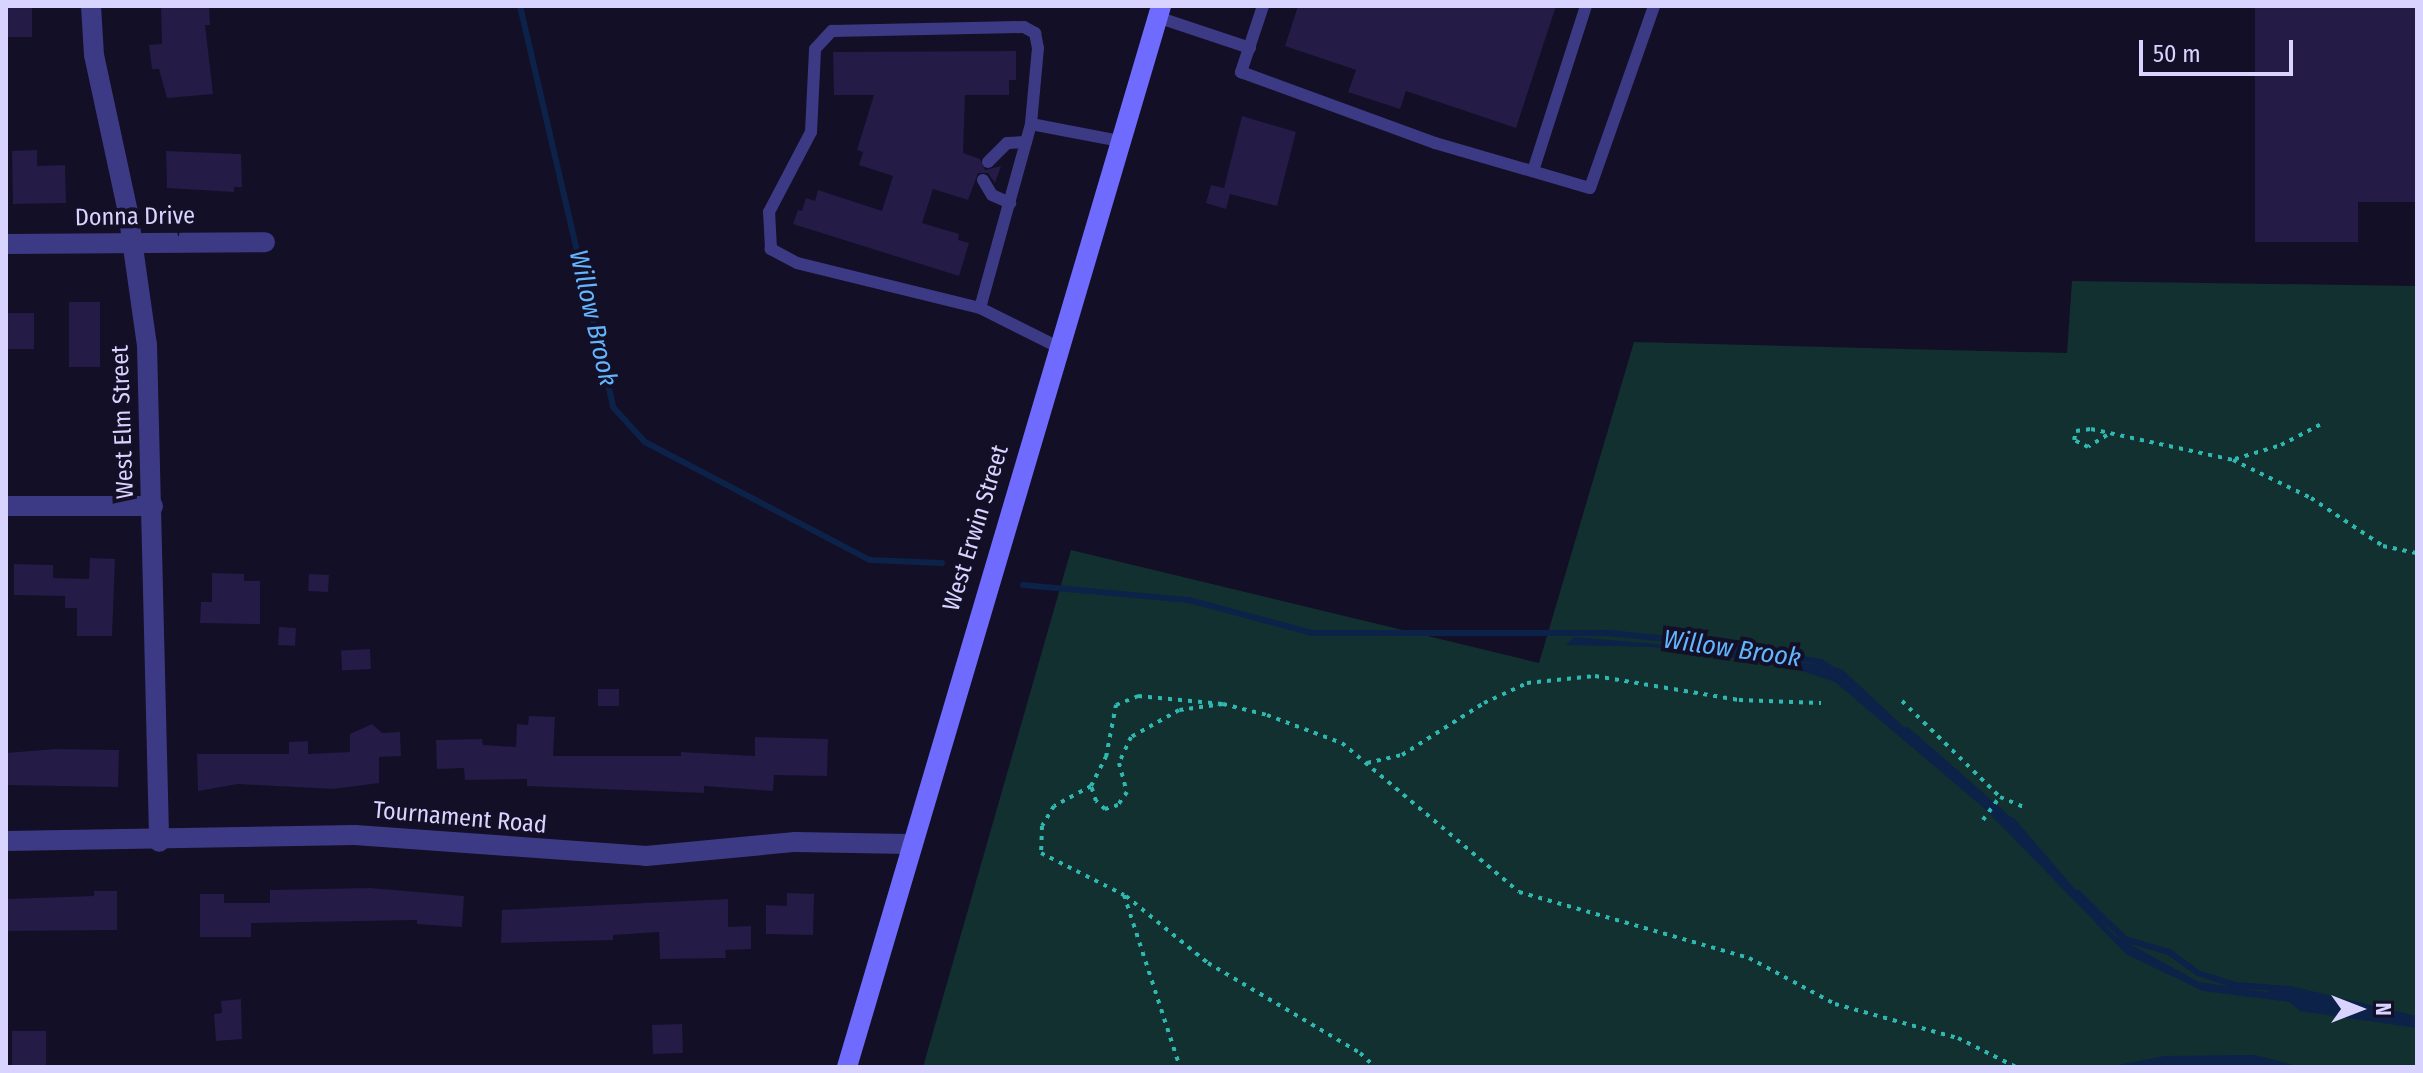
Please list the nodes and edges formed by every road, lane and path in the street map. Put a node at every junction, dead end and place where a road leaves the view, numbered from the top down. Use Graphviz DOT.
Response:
graph roads {
  1 [pos="91,6"];
  2 [pos="1263,6"];
  3 [pos="1586,6"];
  4 [pos="1654,6"];
  5 [pos="1159,12"];
  6 [pos="1250,48"];
  7 [pos="1031,124"];
  8 [pos="1120,141"];
  9 [pos="1026,142"];
  10 [pos="988,162"];
  11 [pos="1533,171"];
  12 [pos="983,180"];
  13 [pos="1010,203"];
  14 [pos="265,242"];
  15 [pos="6,244"];
  16 [pos="133,244"];
  17 [pos="980,308"];
  18 [pos="1058,347"];
  19 [pos="2323,423"];
  20 [pos="2107,435"];
  21 [pos="2233,460"];
  22 [pos="6,506"];
  23 [pos="153,506"];
  24 [pos="2417,553"];
  25 [pos="1902,701"];
  26 [pos="1821,703"];
  27 [pos="1223,704"];
  28 [pos="1367,763"];
  29 [pos="1091,786"];
  30 [pos="1998,799"];
  31 [pos="2026,808"];
  32 [pos="1983,820"];
  33 [pos="6,841"];
  34 [pos="159,842"];
  35 [pos="909,844"];
  36 [pos="1124,895"];
  37 [pos="847,1067"];
  38 [pos="1180,1067"];
  39 [pos="1375,1067"];
  40 [pos="2016,1067"];
  1 -- 16 [label="street, West Elm Street"];
  2 -- 6 [label="lane"];
  3 -- 11 [label="lane"];
  4 -- 11 [label="lane"];
  5 -- 6 [label="lane"];
  5 -- 8 [label="main road, West Erwin Street"];
  6 -- 11 [label="lane"];
  7 -- 8 [label="lane"];
  7 -- 9 [label="lane"];
  7 -- 17 [label="lane"];
  8 -- 18 [label="main road, West Erwin Street"];
  9 -- 10 [label="lane"];
  9 -- 13 [label="lane"];
  12 -- 13 [label="lane"];
  13 -- 17 [label="lane"];
  14 -- 16 [label="street, Donna Drive"];
  15 -- 16 [label="street, Donna Drive"];
  16 -- 23 [label="street, West Elm Street"];
  17 -- 18 [label="lane"];
  18 -- 35 [label="main road, West Erwin Street"];
  19 -- 21 [label="path"];
  20 -- 20 [label="path"];
  20 -- 21 [label="path"];
  21 -- 24 [label="path"];
  22 -- 23 [label="street"];
  23 -- 34 [label="street, West Elm Street"];
  25 -- 30 [label="path"];
  26 -- 28 [label="path"];
  27 -- 28 [label="path"];
  27 -- 29 [label="path"];
  27 -- 29 [label="path"];
  28 -- 40 [label="path"];
  29 -- 36 [label="path"];
  30 -- 31 [label="path"];
  30 -- 32 [label="path"];
  33 -- 34 [label="street, Tournament Road"];
  34 -- 35 [label="street, Tournament Road"];
  35 -- 37 [label="main road, West Erwin Street"];
  36 -- 38 [label="path"];
  36 -- 39 [label="path"];
}
